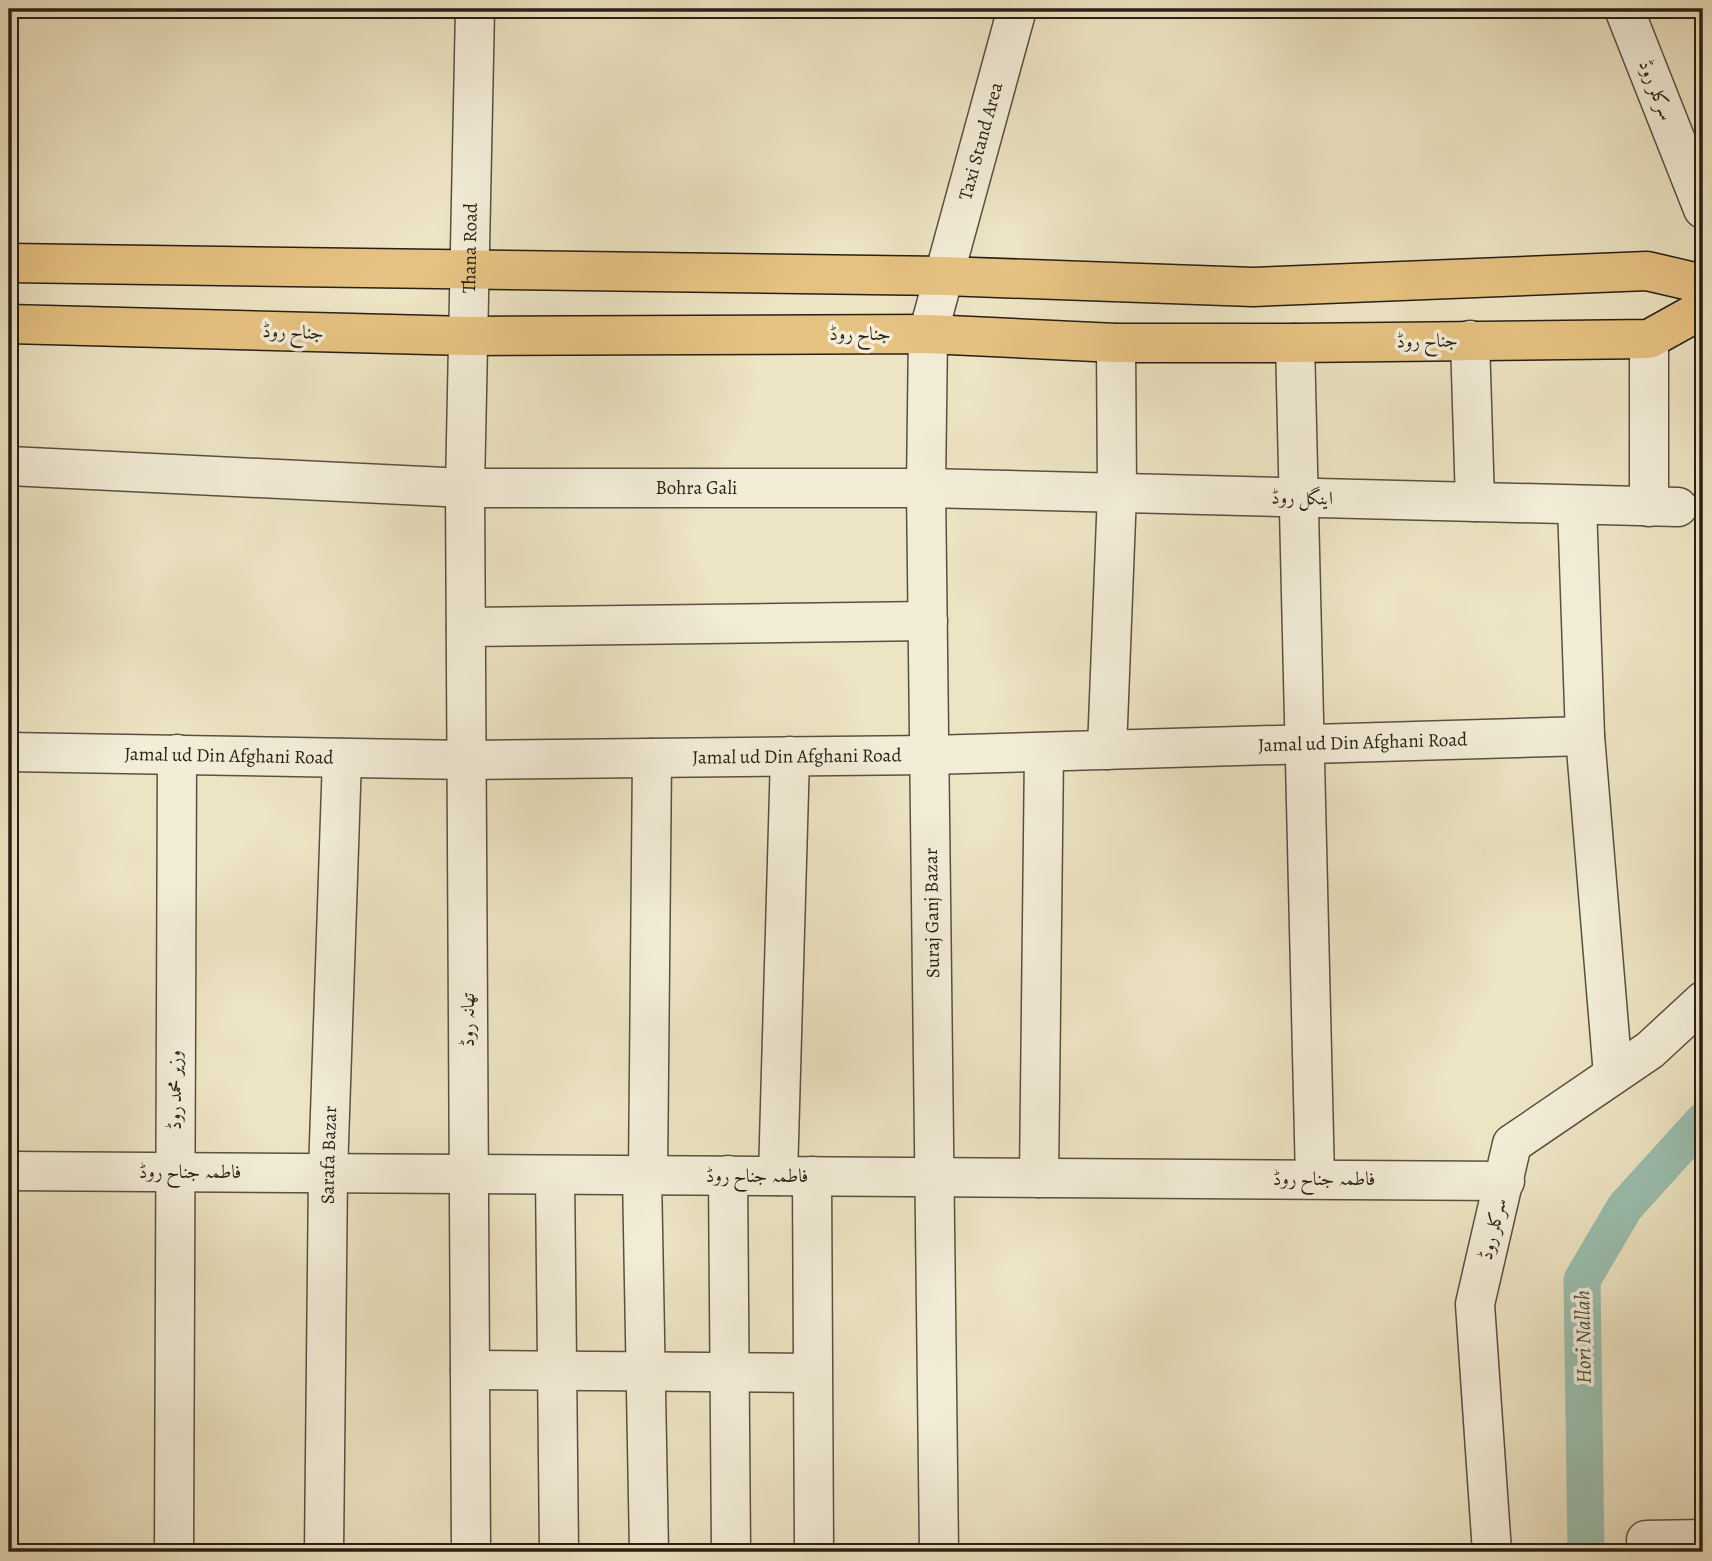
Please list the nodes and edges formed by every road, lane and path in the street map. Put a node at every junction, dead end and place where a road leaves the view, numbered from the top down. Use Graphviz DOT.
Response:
graph roads {
  1 [pos="475,9"];
  2 [pos="1017,9"];
  3 [pos="1624,9"];
  4 [pos="1703,209"];
  5 [pos="9,263"];
  6 [pos="469,269"];
  7 [pos="943,276"];
  8 [pos="1703,284"];
  9 [pos="1703,309"];
  10 [pos="9,324"];
  11 [pos="928,334"];
  12 [pos="468,336"];
  13 [pos="1650,339"];
  14 [pos="1470,340"];
  15 [pos="1295,342"];
  16 [pos="1116,343"];
  17 [pos="9,466"];
  18 [pos="465,488"];
  19 [pos="926,488"];
  20 [pos="1117,493"];
  21 [pos="1298,498"];
  22 [pos="1475,502"];
  23 [pos="1577,505"];
  24 [pos="928,621"];
  25 [pos="466,627"];
  26 [pos="1585,736"];
  27 [pos="1305,744"];
  28 [pos="1107,750"];
  29 [pos="9,752"];
  30 [pos="1044,752"];
  31 [pos="177,754"];
  32 [pos="930,755"];
  33 [pos="790,757"];
  34 [pos="342,758"];
  35 [pos="652,758"];
  36 [pos="467,760"];
  37 [pos="1703,1001"];
  38 [pos="1613,1075"];
  39 [pos="9,1171"];
  40 [pos="174,1172"];
  41 [pos="328,1173"];
  42 [pos="469,1174"];
  43 [pos="555,1175"];
  44 [pos="645,1175"];
  45 [pos="728,1175"];
  46 [pos="795,1176"];
  47 [pos="935,1177"];
  48 [pos="1039,1178"];
  49 [pos="1315,1180"];
  50 [pos="1505,1181"];
  51 [pos="470,1370"];
  52 [pos="557,1371"];
  53 [pos="646,1373"];
  54 [pos="811,1373"];
  55 [pos="730,1374"];
  56 [pos="1703,1539"];
  57 [pos="1646,1540"];
  58 [pos="174,1552"];
  59 [pos="324,1552"];
  60 [pos="471,1552"];
  61 [pos="559,1552"];
  62 [pos="649,1552"];
  63 [pos="731,1552"];
  64 [pos="814,1552"];
  65 [pos="939,1552"];
  66 [pos="1492,1552"];
  1 -- 6 [label="street, Thana Road"];
  2 -- 7 [label="street, Taxi Stand Area"];
  3 -- 4 [label="street, سرکلر روڈ"];
  5 -- 6 [label="main road"];
  6 -- 7 [label="main road"];
  6 -- 12 [label="street, Thana Road"];
  7 -- 8 [label="main road"];
  7 -- 11 [label="street, Suraj Ganj Bazar"];
  9 -- 13 [label="main road, جناح روڈ"];
  10 -- 12 [label="main road, جناح روڈ"];
  11 -- 12 [label="main road, جناح روڈ"];
  11 -- 16 [label="main road, جناح روڈ"];
  11 -- 19 [label="street, Suraj Ganj Bazar"];
  12 -- 18 [label="street, Thana Road"];
  13 -- 14 [label="main road, جناح روڈ"];
  13 -- 23 [label="street, اینگل روڈ"];
  14 -- 15 [label="main road, جناح روڈ"];
  14 -- 22 [label="street"];
  15 -- 16 [label="main road, جناح روڈ"];
  15 -- 21 [label="street"];
  16 -- 20 [label="street"];
  17 -- 18 [label="street, Bohra Gali"];
  18 -- 19 [label="street, Bohra Gali"];
  18 -- 25 [label="street, تھانہ روڈ"];
  19 -- 20 [label="street, اینگل روڈ"];
  19 -- 24 [label="street, Suraj Ganj Bazar"];
  20 -- 21 [label="street, اینگل روڈ"];
  20 -- 28 [label="street"];
  21 -- 22 [label="street, اینگل روڈ"];
  21 -- 27 [label="street"];
  22 -- 23 [label="street, اینگل روڈ"];
  23 -- 26 [label="street"];
  24 -- 25 [label="street"];
  24 -- 32 [label="street, Suraj Ganj Bazar"];
  25 -- 36 [label="street, تھانہ روڈ"];
  26 -- 27 [label="street, Jamal ud Din Afghani Road"];
  26 -- 38 [label="street"];
  27 -- 28 [label="street, Jamal ud Din Afghani Road"];
  27 -- 49 [label="street"];
  28 -- 30 [label="street, Jamal ud Din Afghani Road"];
  29 -- 31 [label="street, Jamal ud Din Afghani Road"];
  30 -- 32 [label="street, Jamal ud Din Afghani Road"];
  30 -- 48 [label="street"];
  31 -- 34 [label="street, Jamal ud Din Afghani Road"];
  31 -- 40 [label="street, وزیر محمد روڈ"];
  32 -- 33 [label="street, Jamal ud Din Afghani Road"];
  32 -- 47 [label="street, Suraj Ganj Bazar"];
  33 -- 35 [label="street, Jamal ud Din Afghani Road"];
  33 -- 46 [label="street"];
  34 -- 36 [label="street, Jamal ud Din Afghani Road"];
  34 -- 41 [label="street, Sarafa Bazar"];
  35 -- 36 [label="street, Jamal ud Din Afghani Road"];
  35 -- 44 [label="street"];
  36 -- 42 [label="street, تھانہ روڈ"];
  37 -- 38 [label="street, سرکلر روڈ"];
  38 -- 50 [label="street, سرکلر روڈ"];
  39 -- 40 [label="street, فاطمہ جناح روڈ"];
  40 -- 41 [label="street, فاطمہ جناح روڈ"];
  40 -- 58 [label="street, وزیر محمد روڈ"];
  41 -- 42 [label="street, فاطمہ جناح روڈ"];
  41 -- 59 [label="street, Sarafa Bazar"];
  42 -- 43 [label="street, فاطمہ جناح روڈ"];
  42 -- 51 [label="street, تھانہ روڈ"];
  43 -- 44 [label="street, فاطمہ جناح روڈ"];
  43 -- 52 [label="street"];
  44 -- 45 [label="street, فاطمہ جناح روڈ"];
  44 -- 53 [label="street"];
  45 -- 46 [label="street, فاطمہ جناح روڈ"];
  45 -- 55 [label="street"];
  46 -- 47 [label="street, فاطمہ جناح روڈ"];
  46 -- 54 [label="street"];
  47 -- 48 [label="street, فاطمہ جناح روڈ"];
  47 -- 65 [label="street, Suraj Ganj Bazar"];
  48 -- 49 [label="street, فاطمہ جناح روڈ"];
  49 -- 50 [label="street, فاطمہ جناح روڈ"];
  50 -- 66 [label="street, سرکلر روڈ"];
  51 -- 52 [label="street"];
  51 -- 60 [label="street, تھانہ روڈ"];
  52 -- 53 [label="street"];
  52 -- 61 [label="street"];
  53 -- 55 [label="street"];
  53 -- 62 [label="street"];
  54 -- 55 [label="street"];
  54 -- 64 [label="street"];
  55 -- 63 [label="street"];
  56 -- 57 [label="street"];
}
